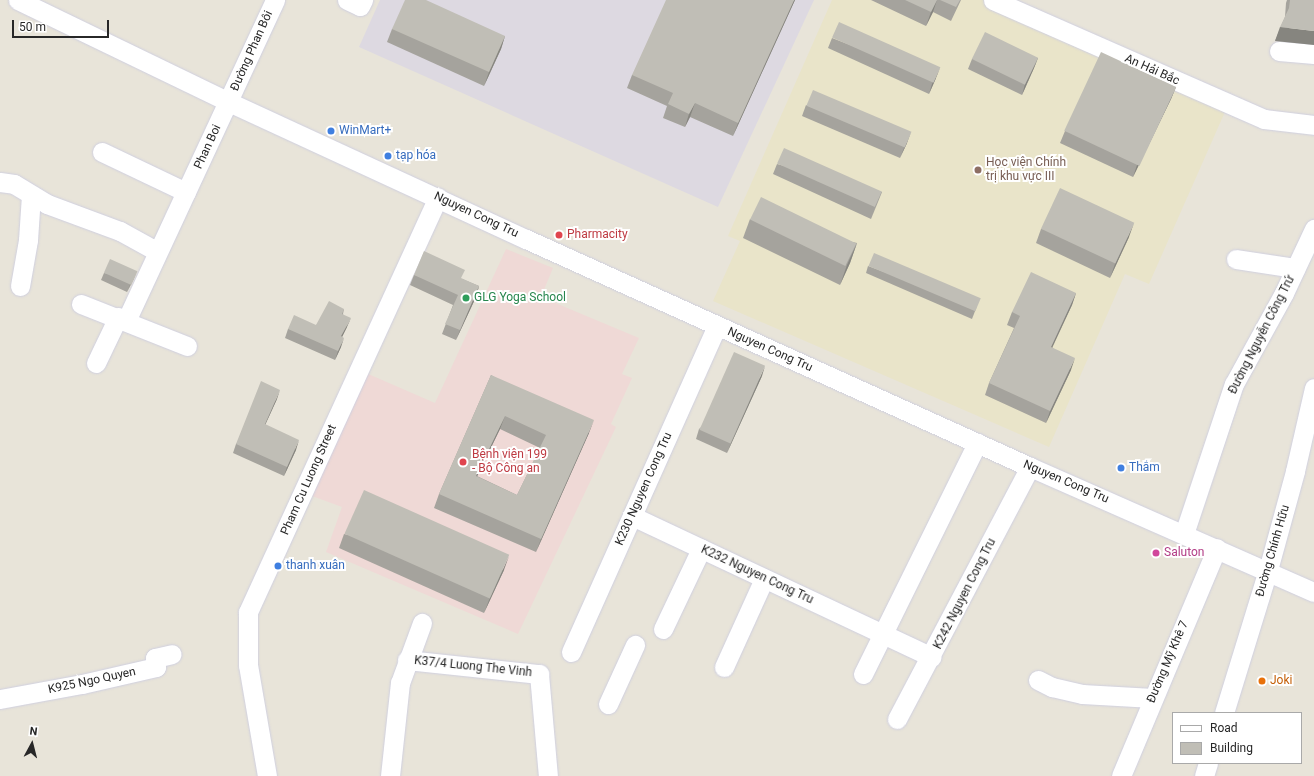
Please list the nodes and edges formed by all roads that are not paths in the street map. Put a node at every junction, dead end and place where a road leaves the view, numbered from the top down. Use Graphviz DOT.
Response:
graph roads {
  1 [pos="18,0"];
  2 [pos="275,0"];
  3 [pos="994,0"];
  4 [pos="1279,52"];
  5 [pos="1314,54"];
  6 [pos="229,102"];
  7 [pos="1314,126"];
  8 [pos="102,152"];
  9 [pos="0,182"];
  10 [pos="186,192"];
  11 [pos="31,195"];
  12 [pos="438,197"];
  13 [pos="1314,229"];
  14 [pos="158,252"];
  15 [pos="1236,259"];
  16 [pos="1295,268"];
  17 [pos="20,286"];
  18 [pos="81,304"];
  19 [pos="122,319"];
  20 [pos="717,326"];
  21 [pos="187,346"];
  22 [pos="96,363"];
  23 [pos="1314,388"];
  24 [pos="977,443"];
  25 [pos="1030,467"];
  26 [pos="632,516"];
  27 [pos="1184,534"];
  28 [pos="701,548"];
  29 [pos="1217,548"];
  30 [pos="1268,570"];
  31 [pos="764,579"];
  32 [pos="1314,592"];
  33 [pos="422,623"];
  34 [pos="663,629"];
  35 [pos="883,634"];
  36 [pos="635,645"];
  37 [pos="571,652"];
  38 [pos="172,654"];
  39 [pos="931,657"];
  40 [pos="407,660"];
  41 [pos="724,667"];
  42 [pos="863,674"];
  43 [pos="1038,680"];
  44 [pos="1153,698"];
  45 [pos="0,699"];
  46 [pos="608,704"];
  47 [pos="1224,712"];
  48 [pos="897,719"];
  49 [pos="1208,764"];
  50 [pos="266,776"];
  51 [pos="390,776"];
  52 [pos="548,776"];
  53 [pos="1121,776"];
  54 [pos="1204,776"];
  1 -- 6 [label="street"];
  2 -- 6 [label="street, Đường Phan Bôi"];
  3 -- 7 [label="street, An Hải Bắc"];
  4 -- 5 [label="street"];
  6 -- 10 [label="street, Phan Boi"];
  6 -- 12 [label="street, Nguyen Cong Tru"];
  8 -- 10 [label="street"];
  9 -- 11 [label="street"];
  10 -- 14 [label="street, Phan Boi"];
  11 -- 14 [label="street"];
  11 -- 17 [label="street"];
  12 -- 20 [label="street, Nguyen Cong Tru"];
  12 -- 50 [label="street, Pham Cu Luong Street"];
  13 -- 16 [label="street, Đường Nguyễn Công Trứ"];
  14 -- 19 [label="street, Phan Boi"];
  15 -- 16 [label="street"];
  16 -- 27 [label="street, Đường Nguyễn Công Trứ"];
  18 -- 19 [label="street"];
  19 -- 21 [label="street"];
  19 -- 22 [label="street, Phan Boi"];
  20 -- 24 [label="street, Nguyen Cong Tru"];
  20 -- 26 [label="street, K230 Nguyen Cong Tru"];
  23 -- 30 [label="street, Đường Chính Hữu"];
  24 -- 25 [label="street, Nguyen Cong Tru"];
  24 -- 35 [label="street"];
  25 -- 27 [label="street, Nguyen Cong Tru"];
  25 -- 39 [label="street, K242 Nguyen Cong Tru"];
  26 -- 28 [label="street, K232 Nguyen Cong Tru"];
  26 -- 37 [label="street, K230 Nguyen Cong Tru"];
  27 -- 29 [label="street, Nguyen Cong Tru"];
  28 -- 31 [label="street, K232 Nguyen Cong Tru"];
  28 -- 34 [label="street"];
  29 -- 30 [label="street, Nguyen Cong Tru"];
  29 -- 44 [label="street, Đường Mỹ Khê 7"];
  30 -- 32 [label="street, Nguyen Cong Tru"];
  30 -- 47 [label="street, Đường Chính Hữu"];
  31 -- 35 [label="street, K232 Nguyen Cong Tru"];
  31 -- 41 [label="street"];
  33 -- 40 [label="street"];
  35 -- 39 [label="street, K232 Nguyen Cong Tru"];
  35 -- 42 [label="street"];
  36 -- 46 [label="street"];
  38 -- 45 [label="street, K925 Ngo Quyen"];
  39 -- 48 [label="street, K242 Nguyen Cong Tru"];
  40 -- 51 [label="street"];
  40 -- 52 [label="street, K37/4 Luong The Vinh"];
  43 -- 44 [label="street"];
  44 -- 53 [label="street, Đường Mỹ Khê 7"];
  49 -- 54 [label="street"];
}
